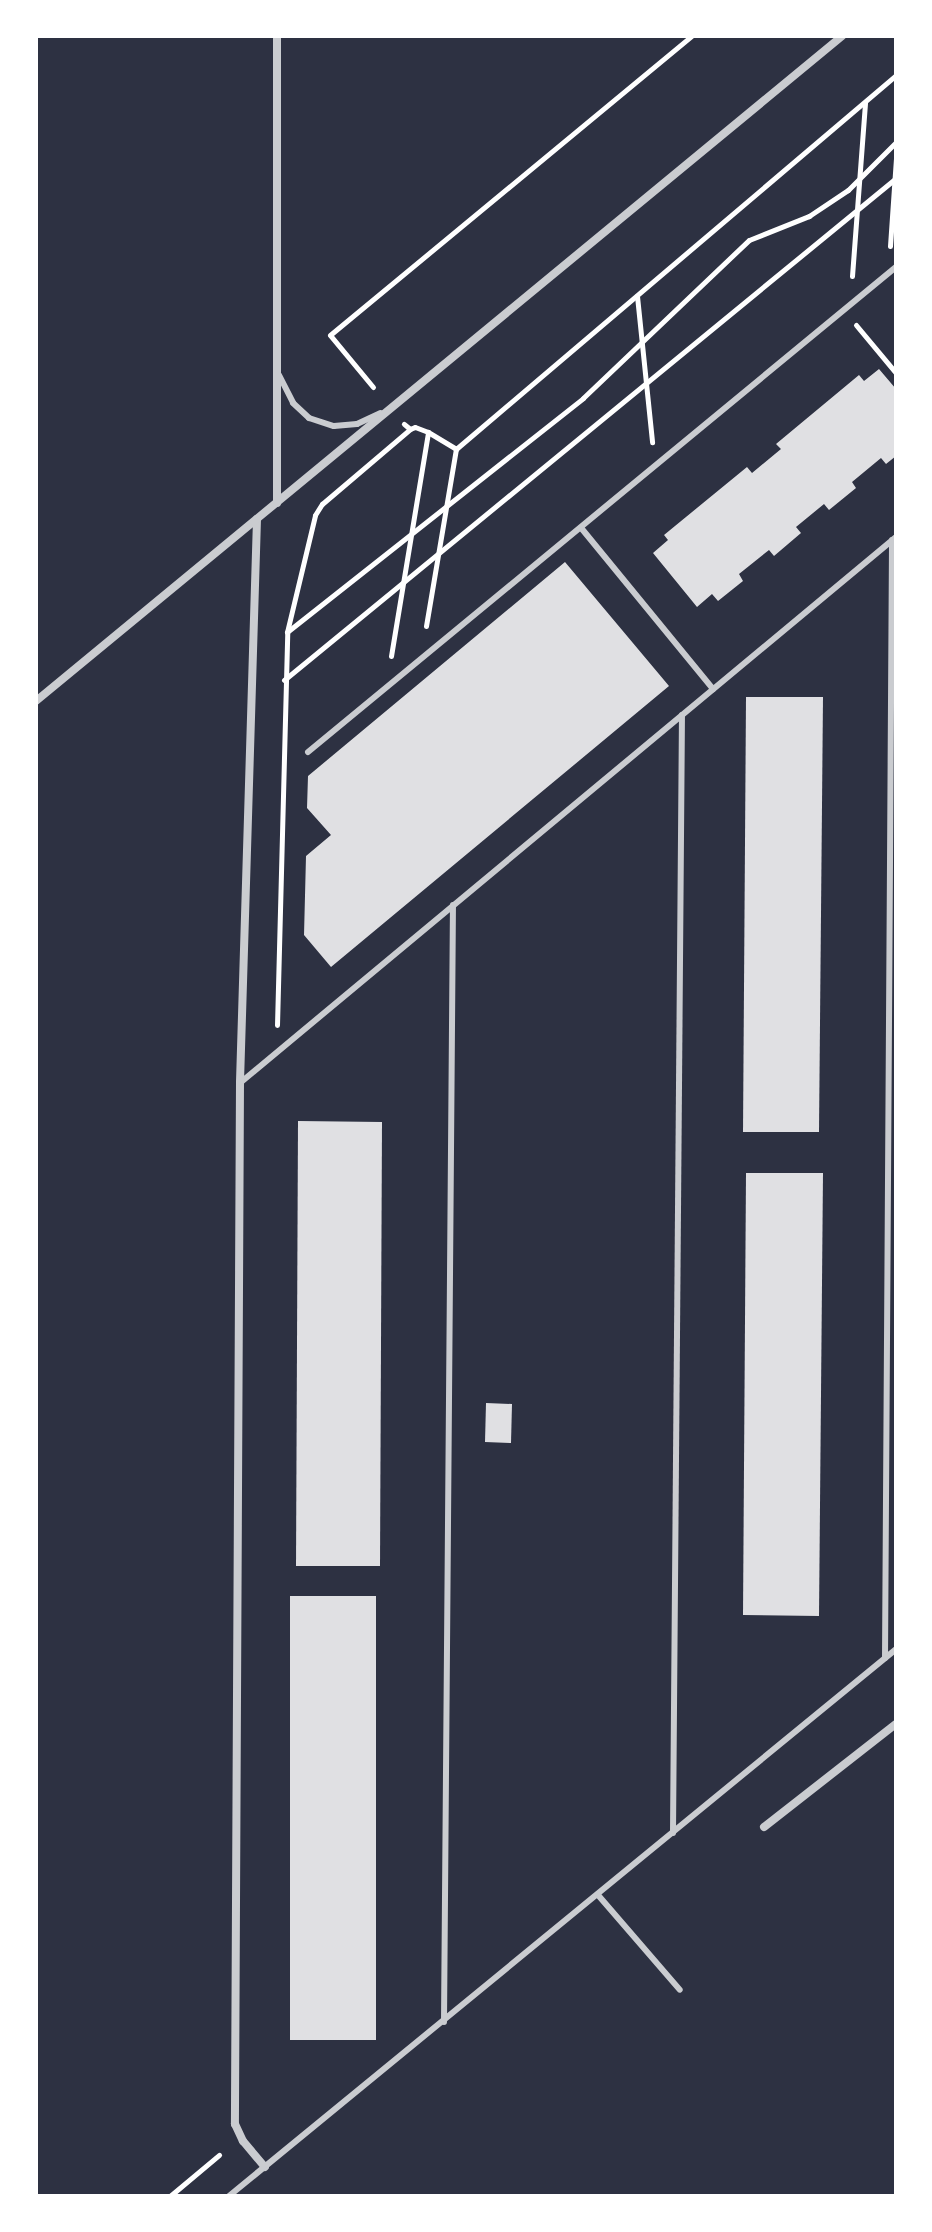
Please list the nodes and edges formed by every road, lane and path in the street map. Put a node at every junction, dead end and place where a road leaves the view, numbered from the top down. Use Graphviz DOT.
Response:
graph roads {
  1 [pos="277,36"];
  2 [pos="692,36"];
  3 [pos="842,36"];
  4 [pos="896,75"];
  5 [pos="865,101"];
  6 [pos="896,142"];
  7 [pos="896,159"];
  8 [pos="895,178"];
  9 [pos="859,180"];
  10 [pos="857,209"];
  11 [pos="890,246"];
  12 [pos="896,267"];
  13 [pos="852,277"];
  14 [pos="637,295"];
  15 [pos="844,310"];
  16 [pos="642,342"];
  17 [pos="277,371"];
  18 [pos="896,373"];
  19 [pos="646,383"];
  20 [pos="373,387"];
  21 [pos="391,408"];
  22 [pos="400,420"];
  23 [pos="410,429"];
  24 [pos="428,432"];
  25 [pos="652,446"];
  26 [pos="456,449"];
  27 [pos="277,503"];
  28 [pos="446,509"];
  29 [pos="257,519"];
  30 [pos="582,529"];
  31 [pos="409,537"];
  32 [pos="894,538"];
  33 [pos="438,553"];
  34 [pos="402,583"];
  35 [pos="287,632"];
  36 [pos="424,639"];
  37 [pos="894,653"];
  38 [pos="389,669"];
  39 [pos="284,680"];
  40 [pos="713,689"];
  41 [pos="36,701"];
  42 [pos="682,715"];
  43 [pos="308,752"];
  44 [pos="453,905"];
  45 [pos="277,1052"];
  46 [pos="240,1083"];
  47 [pos="896,1649"];
  48 [pos="885,1658"];
  49 [pos="896,1724"];
  50 [pos="764,1827"];
  51 [pos="673,1833"];
  52 [pos="598,1895"];
  53 [pos="680,1990"];
  54 [pos="444,2022"];
  55 [pos="219,2155"];
  56 [pos="265,2167"];
  57 [pos="170,2196"];
  58 [pos="229,2196"];
  1 -- 17 [label="street"];
  2 -- 20 [label="path"];
  3 -- 21 [label="street"];
  4 -- 5 [label="path"];
  5 -- 9 [label="path"];
  5 -- 14 [label="path"];
  6 -- 9 [label="path"];
  7 -- 8 [label="path"];
  8 -- 10 [label="path"];
  8 -- 11 [label="path"];
  9 -- 10 [label="path"];
  9 -- 16 [label="path"];
  10 -- 13 [label="path"];
  10 -- 19 [label="path"];
  12 -- 15 [label="lane"];
  14 -- 16 [label="path"];
  14 -- 26 [label="path"];
  15 -- 18 [label="path"];
  15 -- 30 [label="lane"];
  16 -- 19 [label="path"];
  16 -- 28 [label="path"];
  17 -- 21 [label="lane"];
  17 -- 27 [label="street"];
  19 -- 25 [label="path"];
  19 -- 33 [label="path"];
  21 -- 27 [label="street"];
  22 -- 23 [label="path"];
  23 -- 24 [label="path"];
  23 -- 35 [label="path"];
  24 -- 26 [label="path"];
  24 -- 31 [label="path"];
  26 -- 28 [label="path"];
  27 -- 29 [label="street"];
  28 -- 31 [label="path"];
  28 -- 33 [label="path"];
  29 -- 41 [label="street"];
  29 -- 46 [label="street"];
  30 -- 40 [label="lane"];
  30 -- 43 [label="lane"];
  31 -- 34 [label="path"];
  31 -- 35 [label="path"];
  32 -- 37 [label="lane"];
  32 -- 40 [label="lane"];
  33 -- 34 [label="path"];
  33 -- 36 [label="path"];
  34 -- 38 [label="path"];
  34 -- 39 [label="path"];
  35 -- 39 [label="path"];
  37 -- 48 [label="lane"];
  39 -- 45 [label="path"];
  40 -- 42 [label="lane"];
  42 -- 44 [label="lane"];
  42 -- 51 [label="lane"];
  44 -- 45 [label="lane"];
  44 -- 54 [label="lane"];
  45 -- 46 [label="lane"];
  46 -- 56 [label="street"];
  47 -- 48 [label="lane"];
  48 -- 51 [label="lane"];
  49 -- 50 [label="street"];
  51 -- 52 [label="lane"];
  52 -- 53 [label="lane"];
  52 -- 54 [label="lane"];
  54 -- 56 [label="lane"];
  55 -- 57 [label="path"];
  56 -- 58 [label="lane"];
}
